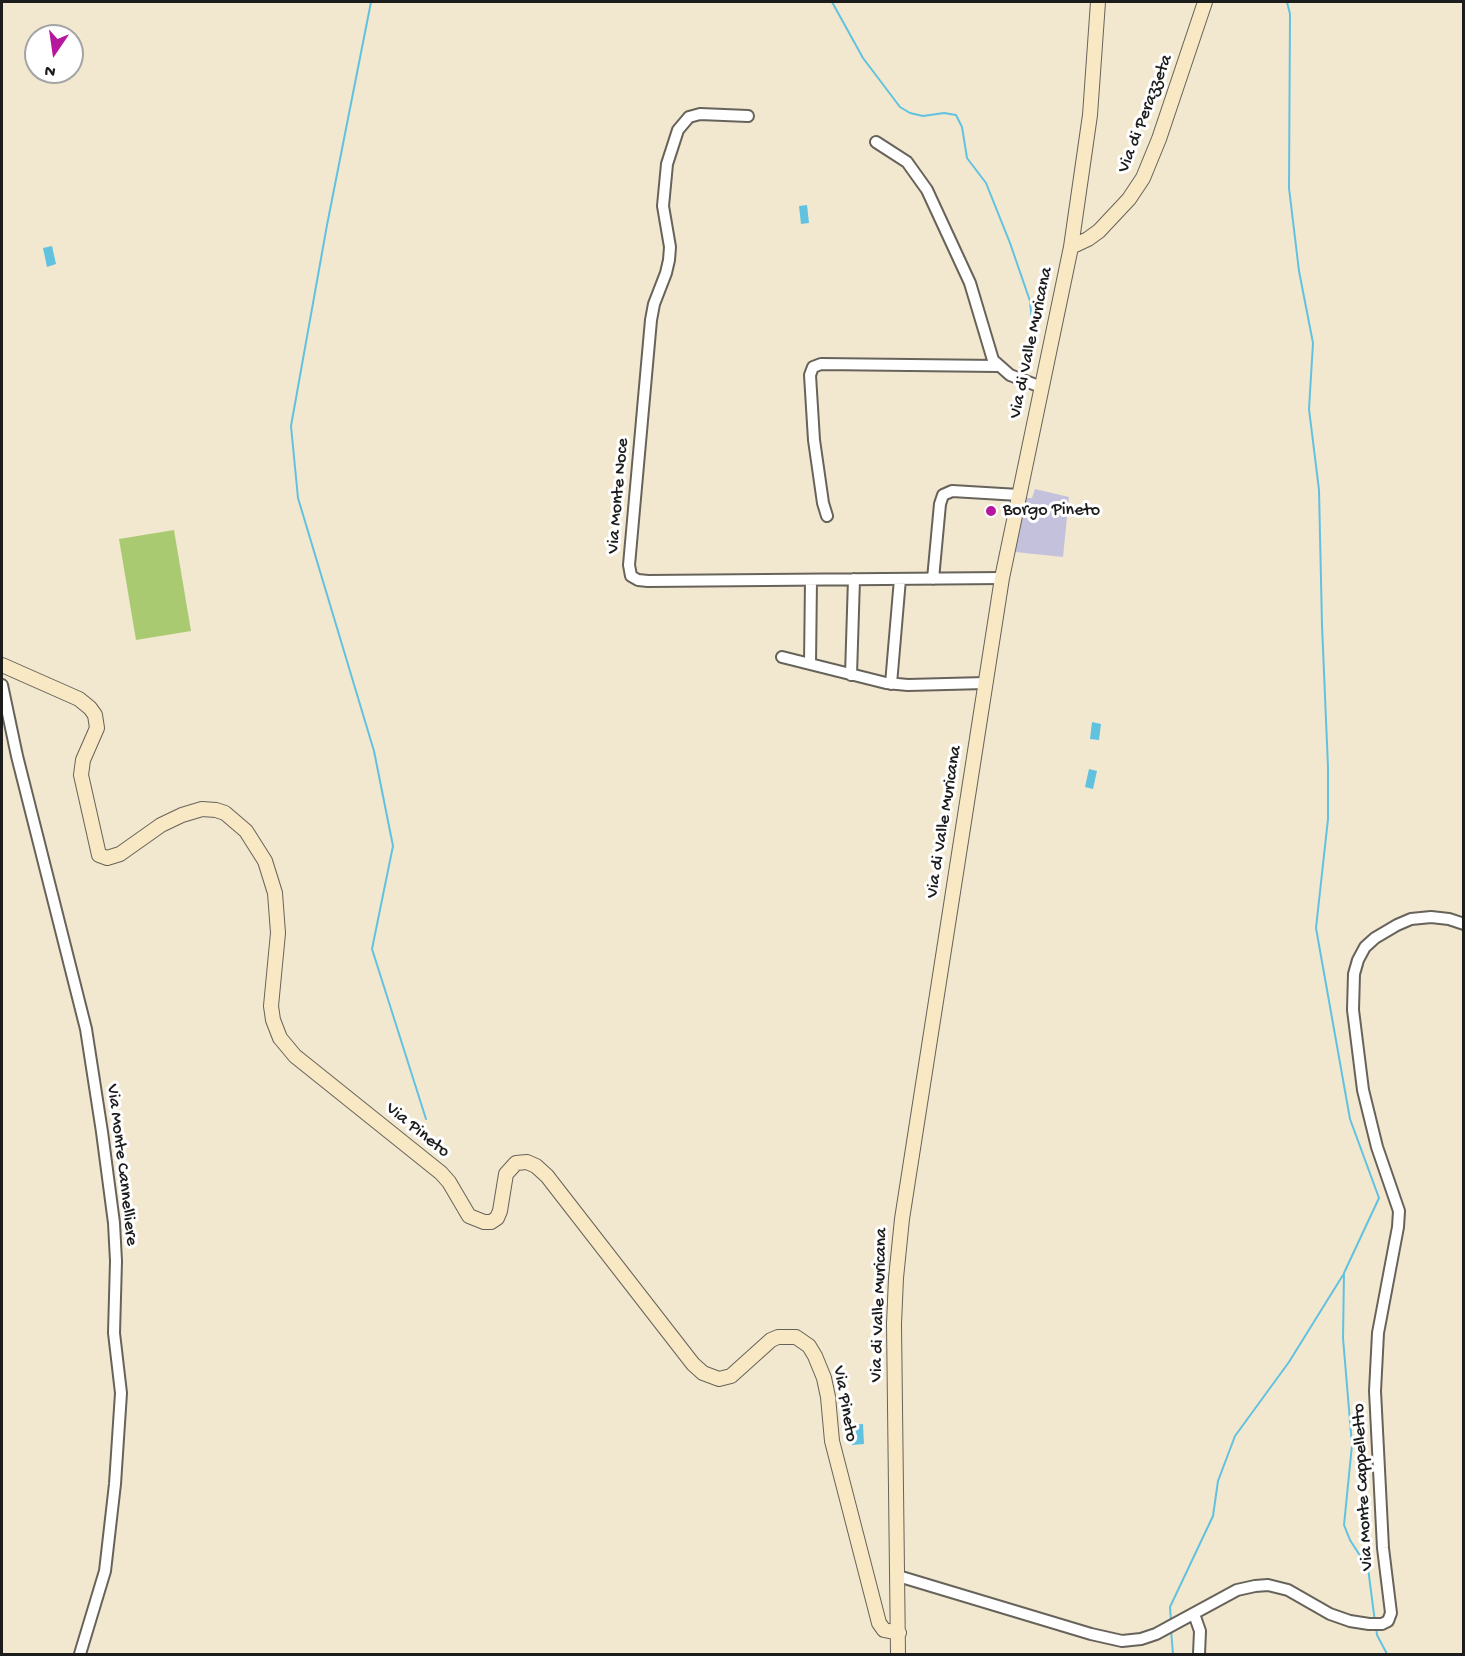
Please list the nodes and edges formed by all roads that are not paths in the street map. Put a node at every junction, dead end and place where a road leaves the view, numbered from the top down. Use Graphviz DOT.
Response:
graph roads {
  1 [pos="1098,2"];
  2 [pos="1205,2"];
  3 [pos="748,116"];
  4 [pos="876,142"];
  5 [pos="1071,247"];
  6 [pos="998,366"];
  7 [pos="1041,387"];
  8 [pos="1019,495"];
  9 [pos="827,516"];
  10 [pos="1002,578"];
  11 [pos="854,579"];
  12 [pos="900,579"];
  13 [pos="933,579"];
  14 [pos="811,580"];
  15 [pos="782,657"];
  16 [pos="810,664"];
  17 [pos="2,665"];
  18 [pos="851,675"];
  19 [pos="985,683"];
  20 [pos="891,684"];
  21 [pos="2,685"];
  22 [pos="1464,924"];
  23 [pos="898,1576"];
  24 [pos="1194,1614"];
  25 [pos="899,1633"];
  26 [pos="80,1654"];
  27 [pos="898,1654"];
  28 [pos="1198,1654"];
  1 -- 5 [label="street, Via di Valle Muricana"];
  2 -- 5 [label="street, Via di Perazzeta"];
  3 -- 14 [label="street, Via Monte Noce"];
  4 -- 6 [label="street"];
  5 -- 7 [label="street, Via di Valle Muricana"];
  6 -- 7 [label="street"];
  6 -- 9 [label="street"];
  7 -- 8 [label="street, Via di Valle Muricana"];
  8 -- 10 [label="street, Via di Valle Muricana"];
  8 -- 13 [label="street"];
  10 -- 13 [label="street, Via Monte Noce"];
  10 -- 19 [label="street, Via di Valle Muricana"];
  11 -- 12 [label="street, Via Monte Noce"];
  11 -- 14 [label="street, Via Monte Noce"];
  11 -- 18 [label="street"];
  12 -- 13 [label="street, Via Monte Noce"];
  12 -- 20 [label="street"];
  14 -- 16 [label="street"];
  15 -- 16 [label="street"];
  16 -- 18 [label="street"];
  17 -- 25 [label="street, Via Pineto"];
  18 -- 20 [label="street"];
  19 -- 20 [label="street"];
  19 -- 23 [label="street, Via di Valle Muricana"];
  21 -- 26 [label="street, Via Monte Cannelliere"];
  22 -- 24 [label="street, Via Monte Cappelletto"];
  23 -- 24 [label="street, Via Monte Cappelletto"];
  23 -- 25 [label="street, Via di Valle Muricana"];
  24 -- 28 [label="street"];
  25 -- 27 [label="street, Via di Valle Muricana"];
}
